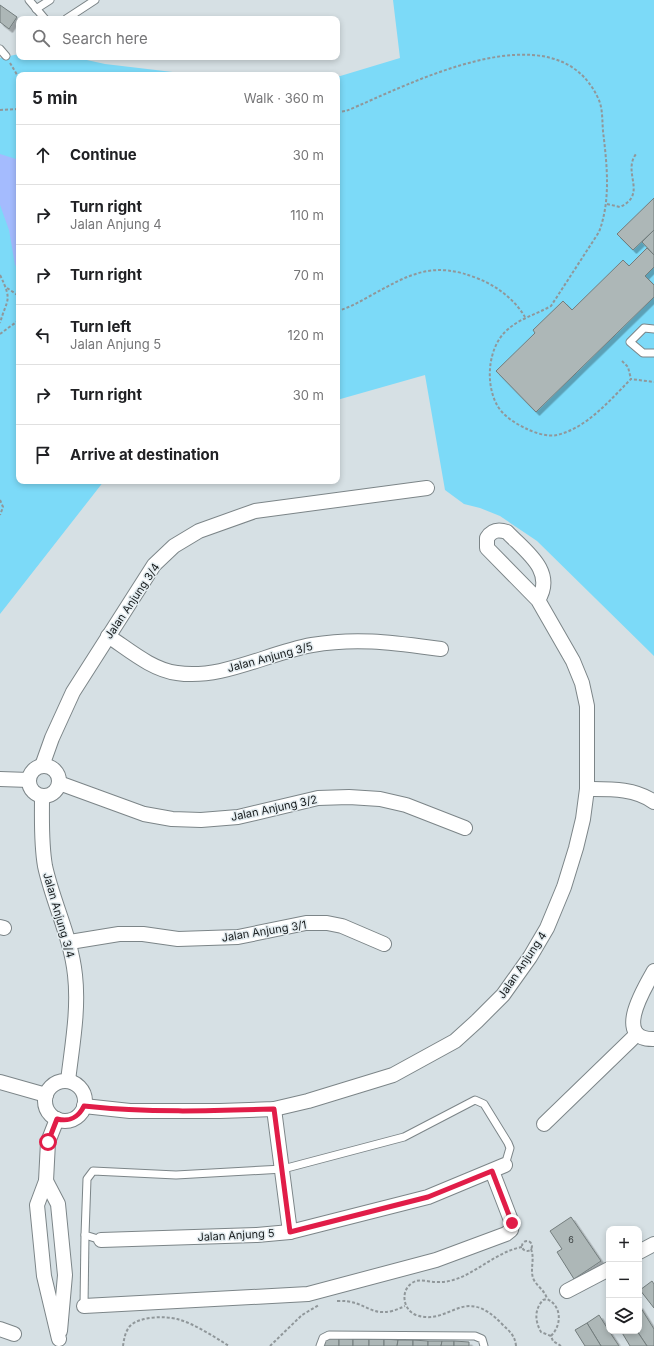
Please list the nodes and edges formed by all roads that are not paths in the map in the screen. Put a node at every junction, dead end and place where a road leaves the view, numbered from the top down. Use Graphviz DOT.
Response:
graph roads {
  1 [pos="29,0"];
  2 [pos="50,0"];
  3 [pos="95,0"];
  4 [pos="36,9"];
  5 [pos="42,16"];
  6 [pos="71,16"];
  7 [pos="0,49"];
  8 [pos="6,56"];
  9 [pos="654,329"];
  10 [pos="654,353"];
  11 [pos="427,488"];
  12 [pos="538,600"];
  13 [pos="108,636"];
  14 [pos="441,648"];
  15 [pos="42,766"];
  16 [pos="0,779"];
  17 [pos="29,780"];
  18 [pos="59,783"];
  19 [pos="586,789"];
  20 [pos="42,797"];
  21 [pos="654,802"];
  22 [pos="465,828"];
  23 [pos="70,942"];
  24 [pos="384,944"];
  25 [pos="654,970"];
  26 [pos="637,1034"];
  27 [pos="654,1039"];
  28 [pos="68,1081"];
  29 [pos="0,1082"];
  30 [pos="46,1095"];
  31 [pos="84,1106"];
  32 [pos="274,1109"];
  33 [pos="57,1119"];
  34 [pos="544,1124"];
  35 [pos="498,1168"];
  36 [pos="283,1169"];
  37 [pos="46,1181"];
  38 [pos="290,1232"];
  39 [pos="85,1235"];
  40 [pos="101,1240"];
  41 [pos="654,1244"];
  42 [pos="642,1250"];
  43 [pos="606,1271"];
  44 [pos="567,1291"];
  45 [pos="84,1306"];
  46 [pos="0,1329"];
  47 [pos="14,1334"];
  48 [pos="60,1342"];
  49 [pos="320,1346"];
  50 [pos="484,1346"];
  1 -- 4 [label="lane"];
  2 -- 4 [label="lane"];
  3 -- 6 [label="lane"];
  4 -- 5 [label="lane"];
  7 -- 8 [label="lane"];
  9 -- 10 [label="lane"];
  11 -- 13 [label="street, Jalan Anjung 3/4"];
  12 -- 12 [label="street, Jalan Anjung 4"];
  12 -- 19 [label="street, Jalan Anjung 4"];
  13 -- 14 [label="street, Jalan Anjung 3/5"];
  13 -- 15 [label="street, Jalan Anjung 3/4"];
  15 -- 17 [label="street"];
  15 -- 18 [label="street"];
  16 -- 17 [label="street"];
  17 -- 20 [label="street"];
  18 -- 20 [label="street"];
  18 -- 22 [label="street, Jalan Anjung 3/2"];
  19 -- 21 [label="street"];
  19 -- 32 [label="street, Jalan Anjung 4"];
  20 -- 23 [label="street, Jalan Anjung 3/4"];
  23 -- 24 [label="street, Jalan Anjung 3/1"];
  23 -- 28 [label="street, Jalan Anjung 3/4"];
  25 -- 26 [label="street"];
  26 -- 27 [label="street"];
  26 -- 34 [label="street"];
  28 -- 30 [label="street"];
  28 -- 31 [label="street"];
  29 -- 30 [label="street"];
  30 -- 33 [label="street"];
  31 -- 32 [label="street, Jalan Anjung 4"];
  31 -- 33 [label="street"];
  32 -- 36 [label="street"];
  33 -- 37 [label="street"];
  35 -- 36 [label="lane"];
  35 -- 38 [label="street, Jalan Anjung 5"];
  35 -- 45 [label="street"];
  36 -- 38 [label="street"];
  36 -- 39 [label="lane"];
  37 -- 48 [label="street"];
  37 -- 48 [label="street"];
  38 -- 40 [label="street, Jalan Anjung 5"];
  39 -- 40 [label="lane"];
  39 -- 45 [label="lane"];
  41 -- 42 [label="street"];
  43 -- 44 [label="street"];
  46 -- 47 [label="street"];
  49 -- 50 [label="lane"];
}
